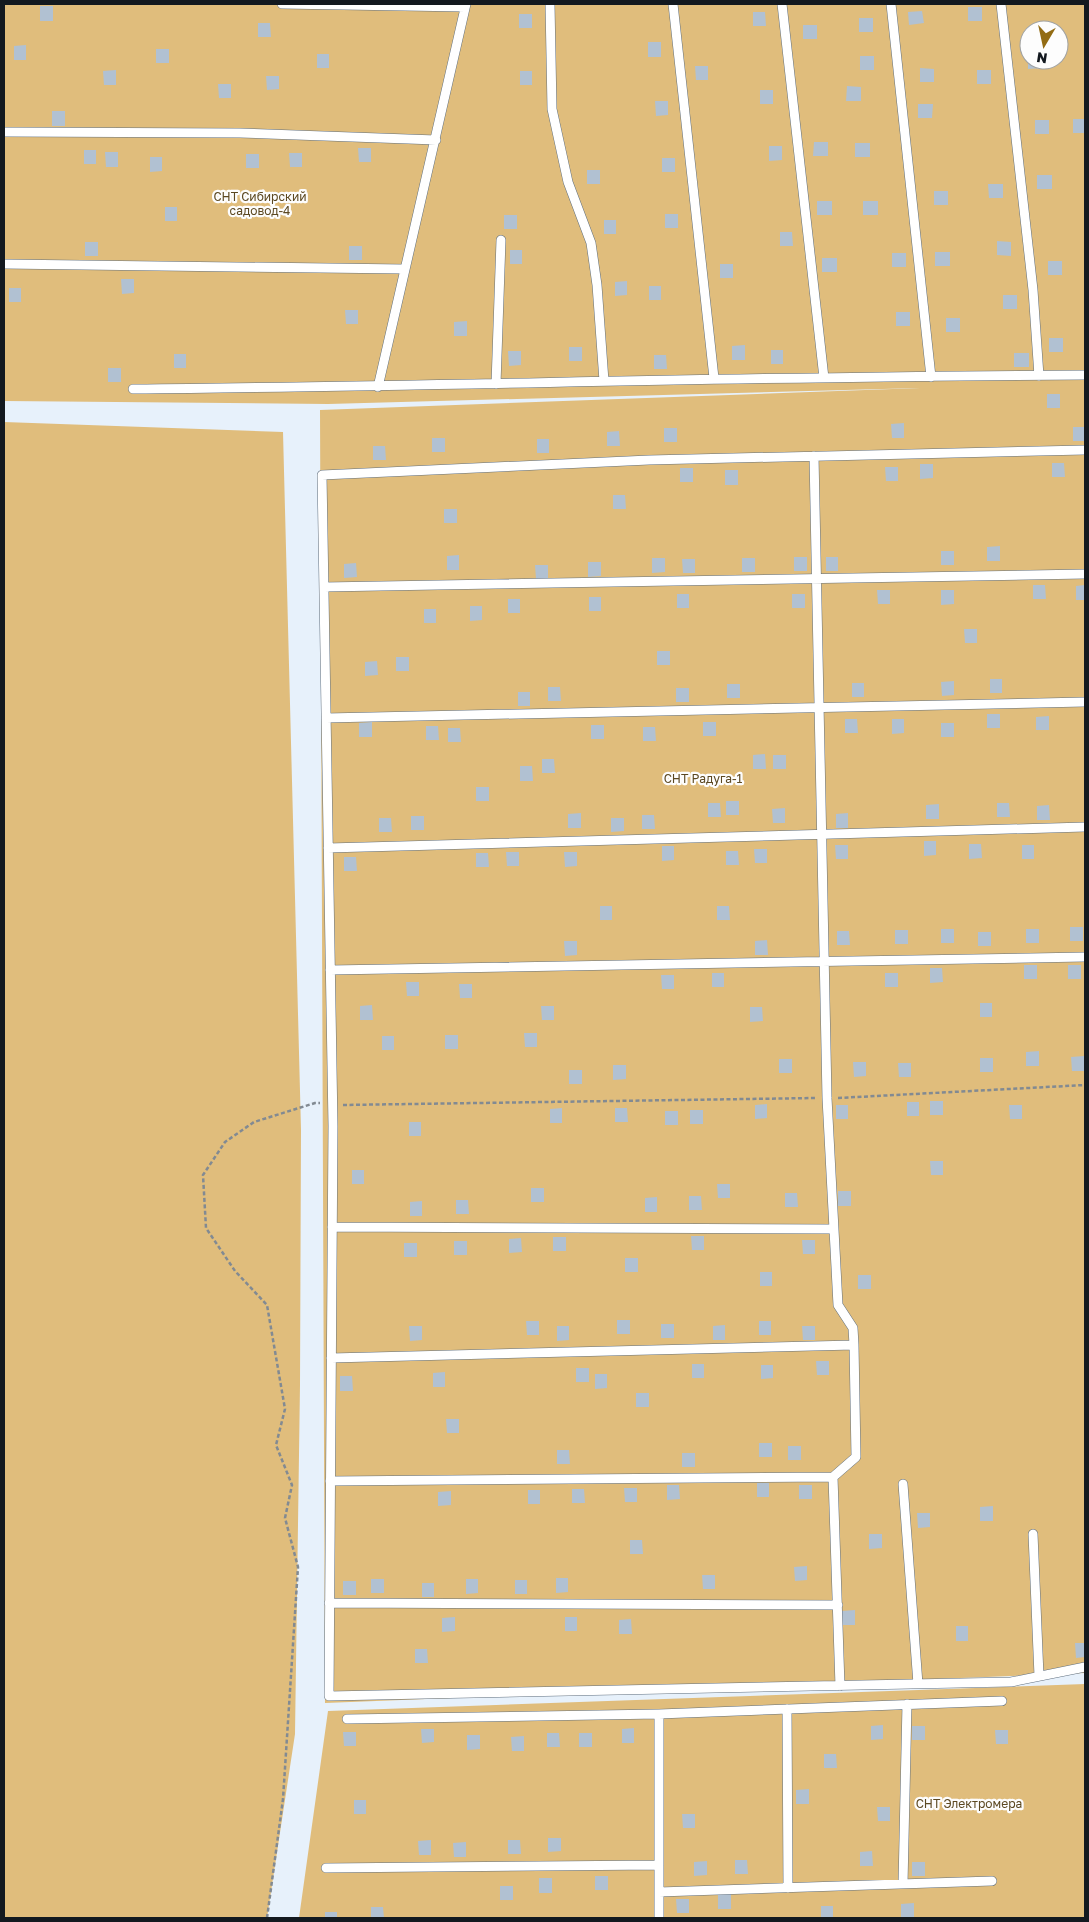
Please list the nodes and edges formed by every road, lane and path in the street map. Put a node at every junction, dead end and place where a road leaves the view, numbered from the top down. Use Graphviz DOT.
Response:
graph roads {
  1 [pos="282,4"];
  2 [pos="550,4"];
  3 [pos="673,4"];
  4 [pos="782,4"];
  5 [pos="891,4"];
  6 [pos="1001,4"];
  7 [pos="466,6"];
  8 [pos="4,132"];
  9 [pos="436,140"];
  10 [pos="501,240"];
  11 [pos="4,264"];
  12 [pos="404,269"];
  13 [pos="1085,375"];
  14 [pos="1038,376"];
  15 [pos="931,377"];
  16 [pos="714,378"];
  17 [pos="824,378"];
  18 [pos="604,381"];
  19 [pos="496,384"];
  20 [pos="378,387"];
  21 [pos="133,389"];
  22 [pos="1085,450"];
  23 [pos="814,456"];
  24 [pos="1085,574"];
  25 [pos="817,579"];
  26 [pos="324,587"];
  27 [pos="1085,702"];
  28 [pos="820,708"];
  29 [pos="326,718"];
  30 [pos="1085,827"];
  31 [pos="822,834"];
  32 [pos="328,848"];
  33 [pos="1085,957"];
  34 [pos="824,961"];
  35 [pos="330,970"];
  36 [pos="1085,1085"];
  37 [pos="826,1098"];
  38 [pos="332,1104"];
  39 [pos="332,1227"];
  40 [pos="833,1229"];
  41 [pos="854,1345"];
  42 [pos="331,1358"];
  43 [pos="833,1477"];
  44 [pos="330,1481"];
  45 [pos="903,1484"];
  46 [pos="1033,1534"];
  47 [pos="329,1603"];
  48 [pos="838,1605"];
  49 [pos="1085,1667"];
  50 [pos="1039,1676"];
  51 [pos="918,1684"];
  52 [pos="840,1686"];
  53 [pos="1002,1701"];
  54 [pos="907,1704"];
  55 [pos="786,1709"];
  56 [pos="659,1714"];
  57 [pos="347,1719"];
  58 [pos="659,1865"];
  59 [pos="326,1868"];
  60 [pos="992,1881"];
  61 [pos="903,1884"];
  62 [pos="788,1888"];
  63 [pos="659,1892"];
  64 [pos="267,1918"];
  65 [pos="659,1918"];
  1 -- 7 [label="lane"];
  2 -- 18 [label="lane"];
  3 -- 16 [label="lane"];
  4 -- 17 [label="lane"];
  5 -- 15 [label="lane"];
  6 -- 14 [label="lane"];
  7 -- 9 [label="lane"];
  8 -- 9 [label="lane"];
  9 -- 12 [label="lane"];
  10 -- 19 [label="lane"];
  11 -- 12 [label="lane"];
  12 -- 20 [label="lane"];
  13 -- 14 [label="lane"];
  14 -- 15 [label="lane"];
  15 -- 17 [label="lane"];
  16 -- 17 [label="lane"];
  16 -- 18 [label="lane"];
  18 -- 19 [label="lane"];
  19 -- 20 [label="lane"];
  20 -- 21 [label="lane"];
  22 -- 23 [label="lane"];
  23 -- 25 [label="lane"];
  23 -- 26 [label="lane"];
  24 -- 25 [label="lane"];
  25 -- 26 [label="lane"];
  25 -- 28 [label="lane"];
  26 -- 29 [label="lane"];
  27 -- 28 [label="lane"];
  28 -- 29 [label="lane"];
  28 -- 31 [label="lane"];
  29 -- 32 [label="lane"];
  30 -- 31 [label="lane"];
  31 -- 32 [label="lane"];
  31 -- 34 [label="lane"];
  32 -- 35 [label="lane"];
  33 -- 34 [label="lane"];
  34 -- 35 [label="lane"];
  34 -- 37 [label="lane"];
  35 -- 38 [label="lane"];
  36 -- 37 [label="path"];
  37 -- 38 [label="path"];
  37 -- 40 [label="lane"];
  38 -- 39 [label="lane"];
  38 -- 64 [label="path"];
  39 -- 40 [label="lane"];
  39 -- 42 [label="lane"];
  40 -- 41 [label="lane"];
  41 -- 42 [label="lane"];
  41 -- 43 [label="lane"];
  42 -- 44 [label="lane"];
  43 -- 44 [label="lane"];
  43 -- 48 [label="lane"];
  44 -- 47 [label="lane"];
  45 -- 51 [label="lane"];
  46 -- 50 [label="lane"];
  47 -- 48 [label="lane"];
  47 -- 52 [label="lane"];
  48 -- 52 [label="lane"];
  49 -- 50 [label="lane"];
  50 -- 51 [label="lane"];
  51 -- 52 [label="lane"];
  53 -- 54 [label="lane"];
  54 -- 55 [label="lane"];
  54 -- 61 [label="lane"];
  55 -- 56 [label="lane"];
  55 -- 62 [label="lane"];
  56 -- 57 [label="lane"];
  56 -- 58 [label="lane"];
  58 -- 59 [label="lane"];
  58 -- 63 [label="lane"];
  60 -- 61 [label="lane"];
  61 -- 62 [label="lane"];
  62 -- 63 [label="lane"];
  63 -- 65 [label="lane"];
}
